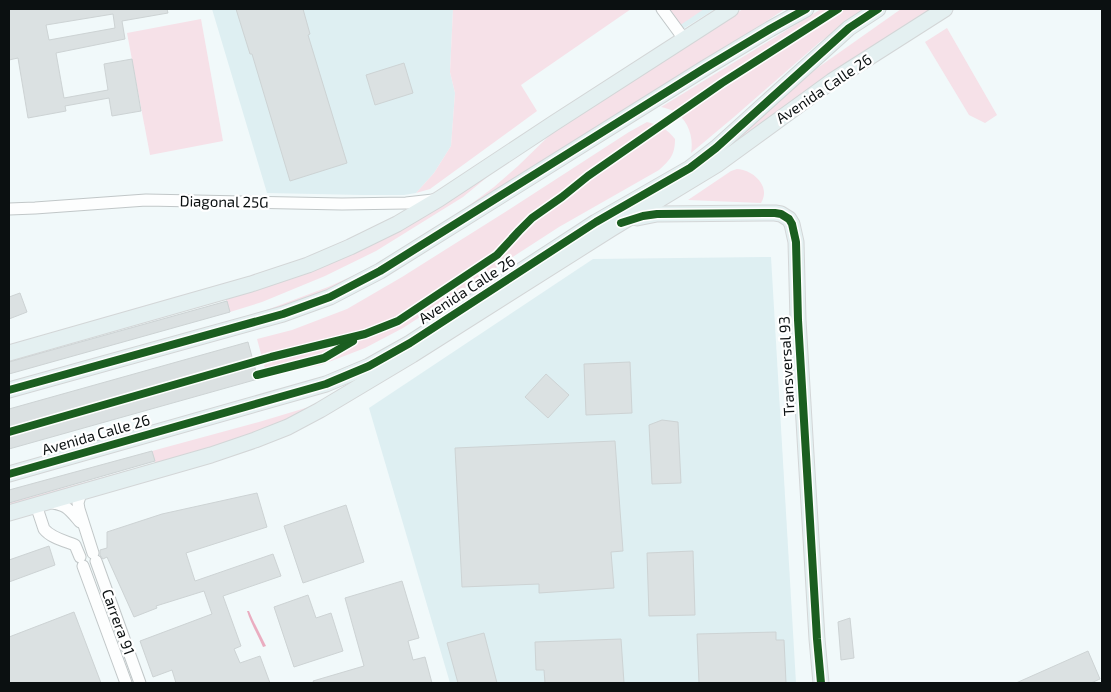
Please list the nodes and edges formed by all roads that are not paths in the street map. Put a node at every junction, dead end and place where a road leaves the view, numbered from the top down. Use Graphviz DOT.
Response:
graph roads {
  1 [pos="662,9"];
  2 [pos="731,9"];
  3 [pos="806,9"];
  4 [pos="878,9"];
  5 [pos="945,9"];
  6 [pos="684,39"];
  7 [pos="439,199"];
  8 [pos="9,208"];
  9 [pos="621,223"];
  10 [pos="9,353"];
  11 [pos="9,390"];
  12 [pos="9,474"];
  13 [pos="81,493"];
  14 [pos="41,504"];
  15 [pos="9,513"];
  16 [pos="83,525"];
  17 [pos="88,540"];
  18 [pos="75,545"];
  19 [pos="126,683"];
  20 [pos="140,683"];
  21 [pos="821,683"];
  1 -- 6 [label="street"];
  2 -- 6 [label="main road"];
  3 -- 11 [label="main road"];
  4 -- 12 [label="main road, Avenida Calle 26"];
  5 -- 9 [label="main road, Avenida Calle 26"];
  6 -- 7 [label="main road"];
  7 -- 8 [label="street, Diagonal 25G"];
  7 -- 10 [label="main road"];
  9 -- 13 [label="main road, Avenida Calle 26"];
  9 -- 21 [label="main road, Transversal 93"];
  13 -- 14 [label="main road, Avenida Calle 26"];
  13 -- 16 [label="street, Carrera 91"];
  14 -- 15 [label="main road, Avenida Calle 26"];
  14 -- 16 [label="street, Carrera 91"];
  14 -- 18 [label="street"];
  16 -- 17 [label="street, Carrera 91"];
  17 -- 18 [label="street"];
  17 -- 20 [label="street, Carrera 91"];
  18 -- 19 [label="street, Carrera 91"];
}
